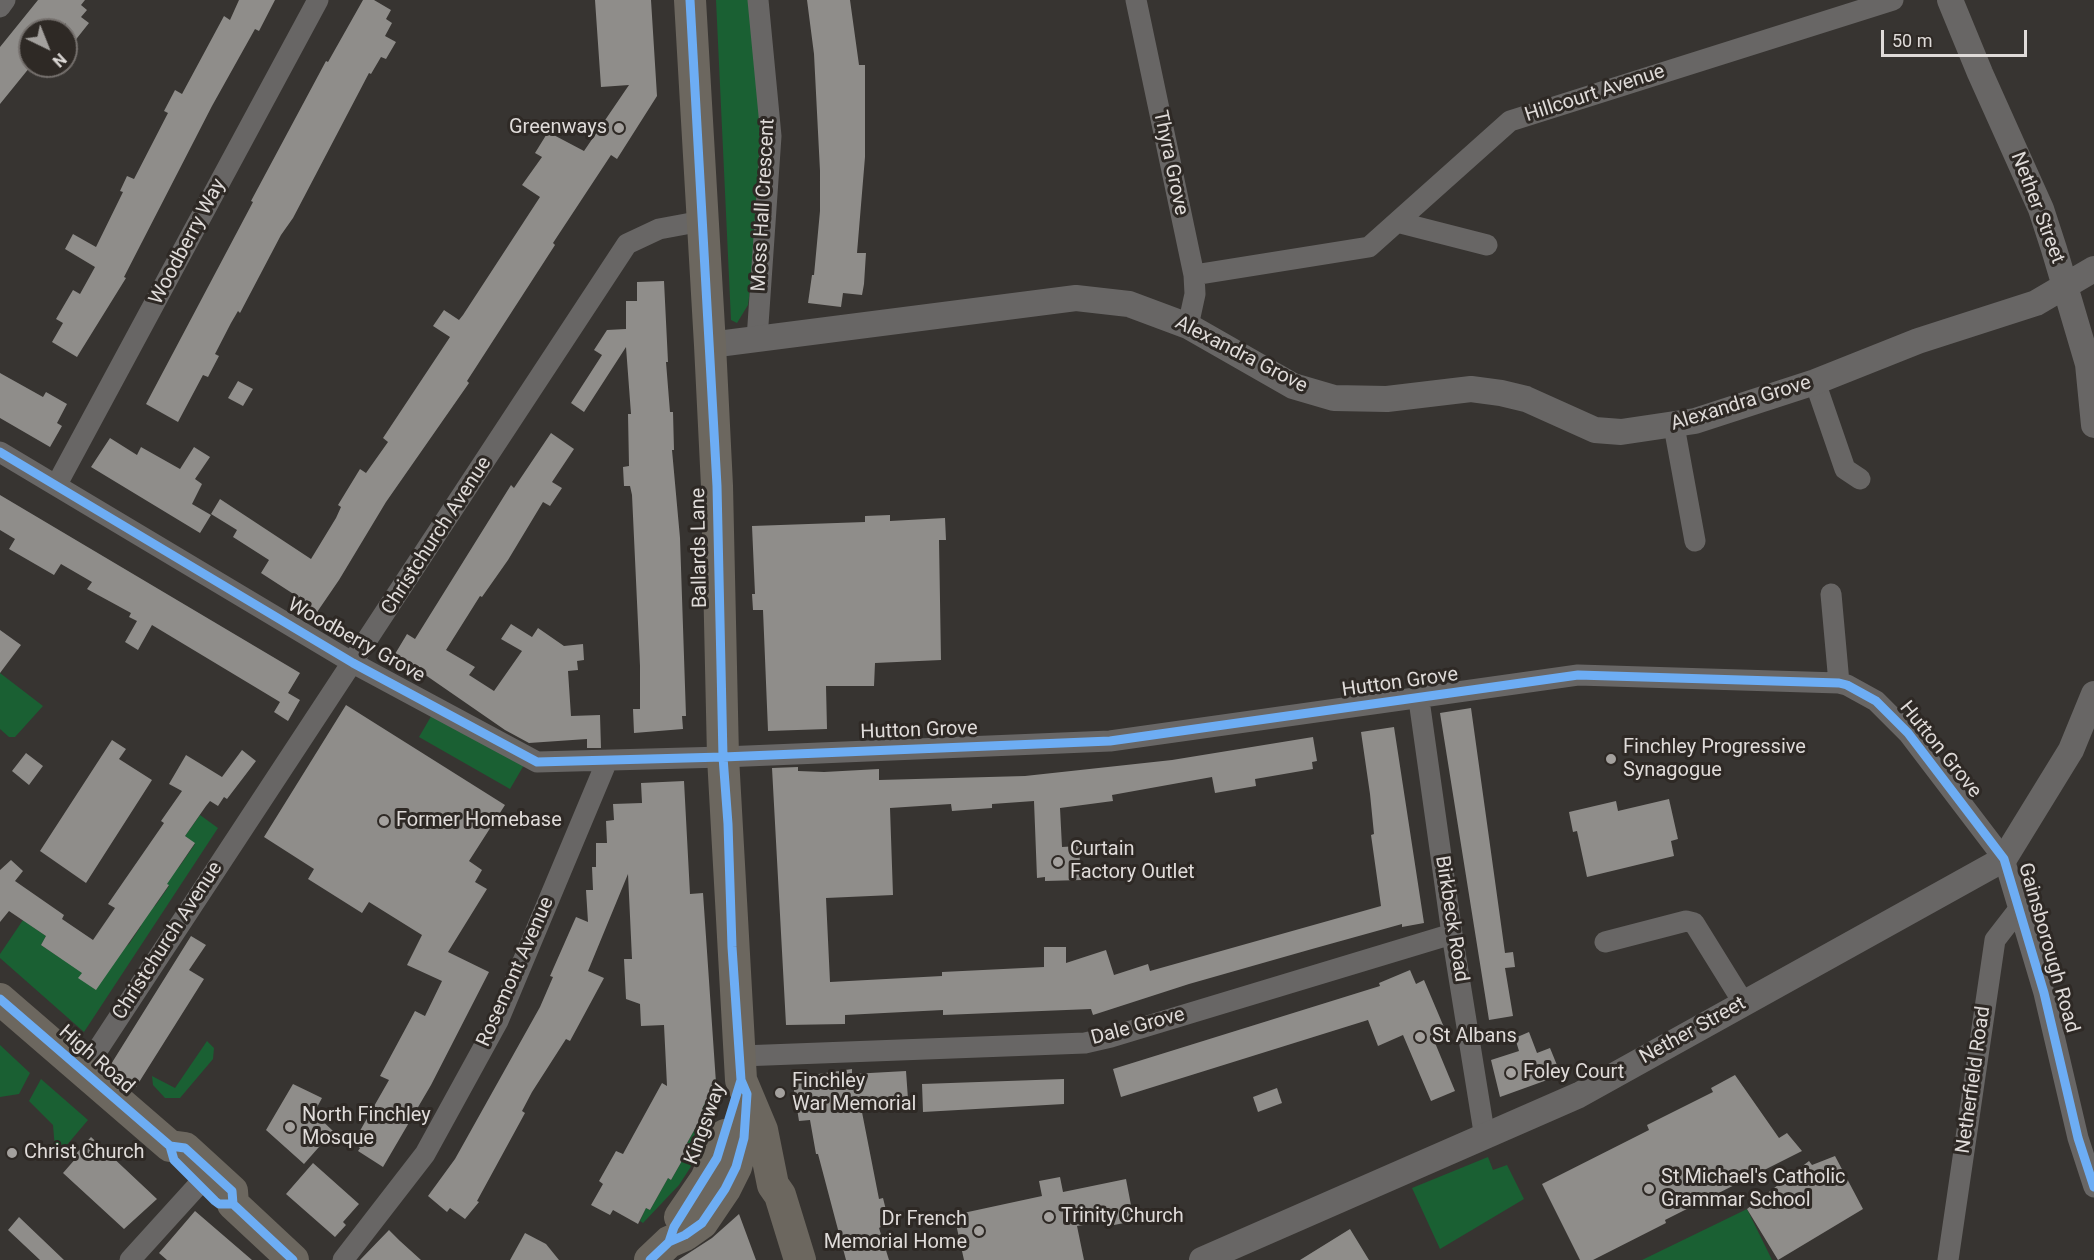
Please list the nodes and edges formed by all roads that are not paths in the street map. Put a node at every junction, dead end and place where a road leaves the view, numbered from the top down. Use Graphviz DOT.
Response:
graph roads {
  1 [pos="5,0"];
  2 [pos="318,0"];
  3 [pos="690,0"];
  4 [pos="758,0"];
  5 [pos="1136,0"];
  6 [pos="1893,0"];
  7 [pos="1950,0"];
  8 [pos="0,6"];
  9 [pos="702,221"];
  10 [pos="1397,222"];
  11 [pos="1487,245"];
  12 [pos="2094,269"];
  13 [pos="1194,275"];
  14 [pos="2066,284"];
  15 [pos="1188,326"];
  16 [pos="756,339"];
  17 [pos="710,345"];
  18 [pos="1815,382"];
  19 [pos="2094,425"];
  20 [pos="1674,426"];
  21 [pos="0,452"];
  22 [pos="1860,479"];
  23 [pos="57,484"];
  24 [pos="1695,541"];
  25 [pos="1831,594"];
  26 [pos="352,663"];
  27 [pos="1839,683"];
  28 [pos="2094,694"];
  29 [pos="1419,700"];
  30 [pos="723,757"];
  31 [pos="607,761"];
  32 [pos="2004,859"];
  33 [pos="2019,909"];
  34 [pos="1452,934"];
  35 [pos="1605,942"];
  36 [pos="0,999"];
  37 [pos="1743,1002"];
  38 [pos="83,1072"];
  39 [pos="743,1077"];
  40 [pos="1485,1138"];
  41 [pos="170,1146"];
  42 [pos="727,1162"];
  43 [pos="199,1185"];
  44 [pos="773,1185"];
  45 [pos="2094,1187"];
  46 [pos="233,1204"];
  47 [pos="660,1251"];
  48 [pos="350,1252"];
  49 [pos="130,1260"];
  50 [pos="293,1260"];
  51 [pos="800,1260"];
  52 [pos="1202,1260"];
  53 [pos="1948,1260"];
  1 -- 8 [label="street"];
  2 -- 23 [label="street, Woodberry Way"];
  3 -- 9 [label="main road, Ballards Lane"];
  4 -- 16 [label="street, Moss Hall Crescent"];
  5 -- 13 [label="street, Thyra Grove"];
  6 -- 10 [label="street, Hillcourt Avenue"];
  7 -- 14 [label="street, Nether Street"];
  9 -- 17 [label="main road, Ballards Lane"];
  9 -- 26 [label="street, Christchurch Avenue"];
  10 -- 11 [label="street"];
  10 -- 13 [label="street, Hillcourt Avenue"];
  12 -- 14 [label="street, Alexandra Grove"];
  13 -- 15 [label="street, Thyra Grove"];
  14 -- 18 [label="street, Alexandra Grove"];
  14 -- 19 [label="street, Nether Street"];
  15 -- 16 [label="street, Alexandra Grove"];
  15 -- 20 [label="street, Alexandra Grove"];
  16 -- 17 [label="street, Alexandra Grove"];
  17 -- 30 [label="main road, Ballards Lane"];
  18 -- 20 [label="street, Alexandra Grove"];
  18 -- 22 [label="street"];
  20 -- 24 [label="street"];
  21 -- 23 [label="street, Woodberry Grove"];
  23 -- 26 [label="street, Woodberry Grove"];
  25 -- 27 [label="street"];
  26 -- 31 [label="street, Woodberry Grove"];
  26 -- 38 [label="street, Christchurch Avenue"];
  27 -- 29 [label="street, Hutton Grove"];
  27 -- 32 [label="street, Hutton Grove"];
  28 -- 32 [label="street, Nether Street"];
  29 -- 30 [label="street, Hutton Grove"];
  29 -- 34 [label="street, Birkbeck Road"];
  30 -- 31 [label="street, Woodberry Grove"];
  30 -- 39 [label="main road, Ballards Lane"];
  31 -- 48 [label="street, Rosemont Avenue"];
  32 -- 33 [label="street, Gainsborough Road"];
  32 -- 37 [label="street, Nether Street"];
  33 -- 45 [label="street, Gainsborough Road"];
  33 -- 53 [label="street, Netherfield Road"];
  34 -- 39 [label="street, Dale Grove"];
  34 -- 40 [label="street, Birkbeck Road"];
  35 -- 37 [label="street"];
  36 -- 38 [label="main road, High Road"];
  37 -- 40 [label="street, Nether Street"];
  38 -- 41 [label="main road, High Road"];
  39 -- 42 [label="main road, Kingsway"];
  39 -- 44 [label="main road, Ballards Lane"];
  40 -- 52 [label="street, Nether Street"];
  41 -- 43 [label="main road, High Road"];
  41 -- 46 [label="main road, High Road"];
  42 -- 44 [label="main road"];
  42 -- 47 [label="main road, Kingsway"];
  43 -- 46 [label="main road, High Road"];
  43 -- 49 [label="street"];
  44 -- 51 [label="main road, Ballards Lane"];
  46 -- 50 [label="main road, High Road"];
}
